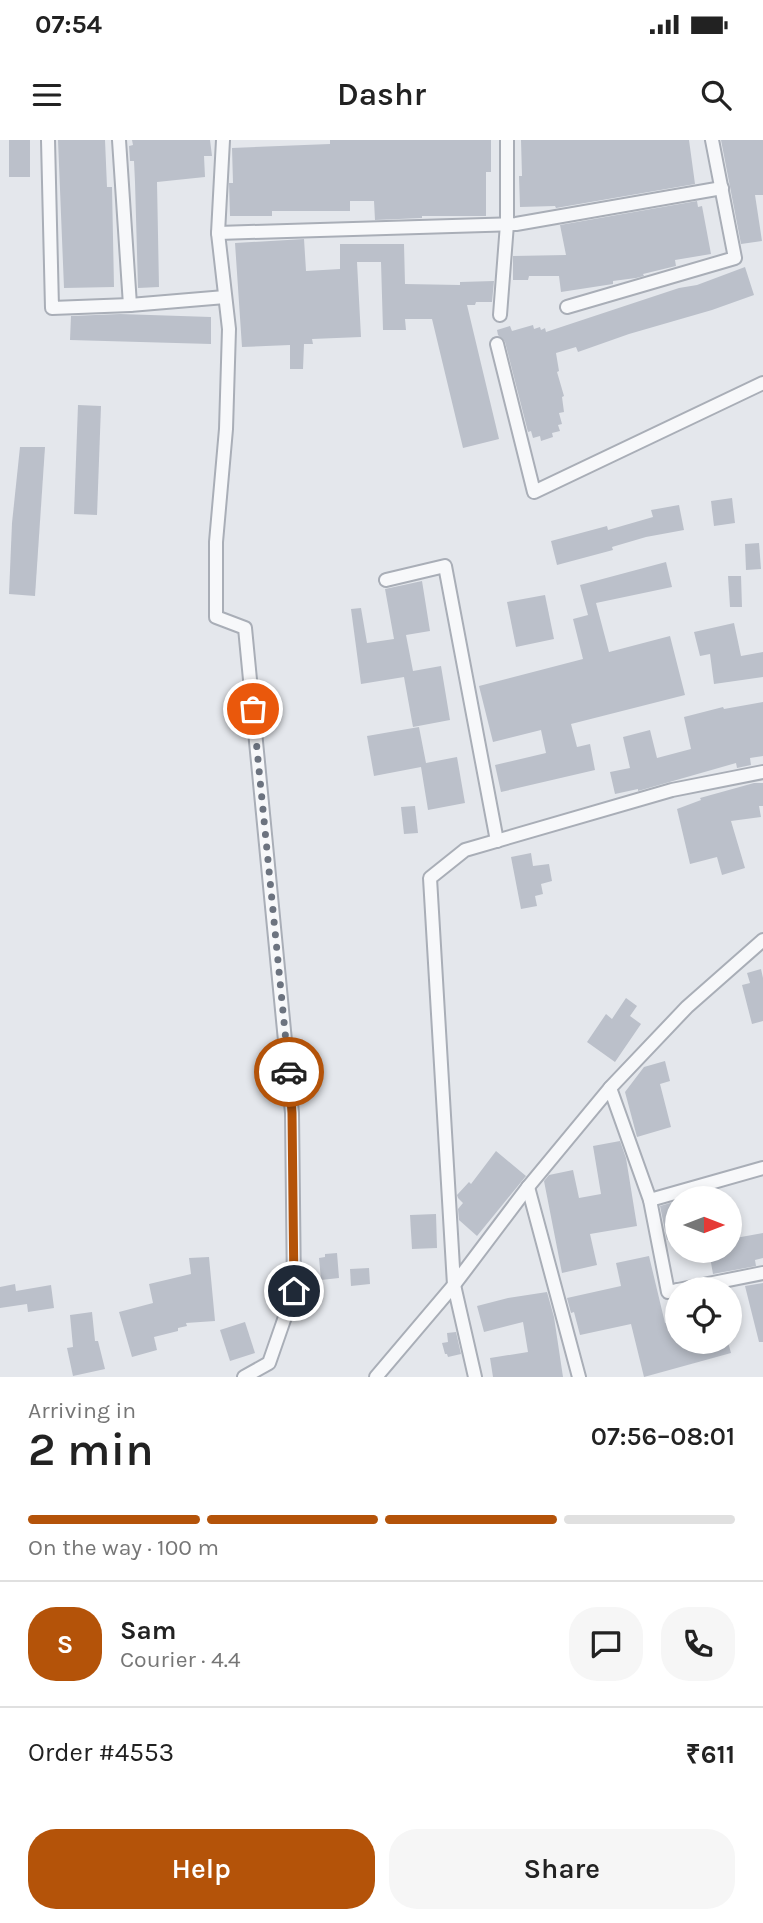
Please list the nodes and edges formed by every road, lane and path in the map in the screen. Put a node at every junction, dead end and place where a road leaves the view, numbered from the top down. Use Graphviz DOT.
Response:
graph roads {
  1 [pos="48,140"];
  2 [pos="120,140"];
  3 [pos="223,140"];
  4 [pos="507,140"];
  5 [pos="712,140"];
  6 [pos="722,188"];
  7 [pos="507,224"];
  8 [pos="218,233"];
  9 [pos="225,297"];
  10 [pos="130,305"];
  11 [pos="567,307"];
  12 [pos="500,315"];
  13 [pos="496,344"];
  14 [pos="763,383"];
  15 [pos="386,580"];
  16 [pos="763,772"];
  17 [pos="497,841"];
  18 [pos="763,940"];
  19 [pos="610,1088"];
  20 [pos="763,1168"];
  21 [pos="528,1187"];
  22 [pos="650,1200"];
  23 [pos="763,1273"];
  24 [pos="665,1277"];
  25 [pos="742,1277"];
  26 [pos="454,1285"];
  27 [pos="244,1377"];
  28 [pos="376,1377"];
  29 [pos="475,1377"];
  30 [pos="579,1377"];
  1 -- 10 [label="street"];
  2 -- 10 [label="street"];
  3 -- 8 [label="street"];
  4 -- 7 [label="street"];
  5 -- 6 [label="street"];
  6 -- 7 [label="street"];
  6 -- 11 [label="street"];
  7 -- 8 [label="street"];
  7 -- 12 [label="street"];
  8 -- 9 [label="street"];
  9 -- 10 [label="street"];
  9 -- 27 [label="street"];
  13 -- 14 [label="street"];
  15 -- 17 [label="street"];
  16 -- 17 [label="street"];
  17 -- 26 [label="street"];
  18 -- 19 [label="street"];
  19 -- 21 [label="street"];
  19 -- 22 [label="street"];
  20 -- 22 [label="street"];
  21 -- 26 [label="street"];
  21 -- 30 [label="street"];
  22 -- 24 [label="street"];
  23 -- 25 [label="street"];
  26 -- 28 [label="street"];
  26 -- 29 [label="street"];
}
